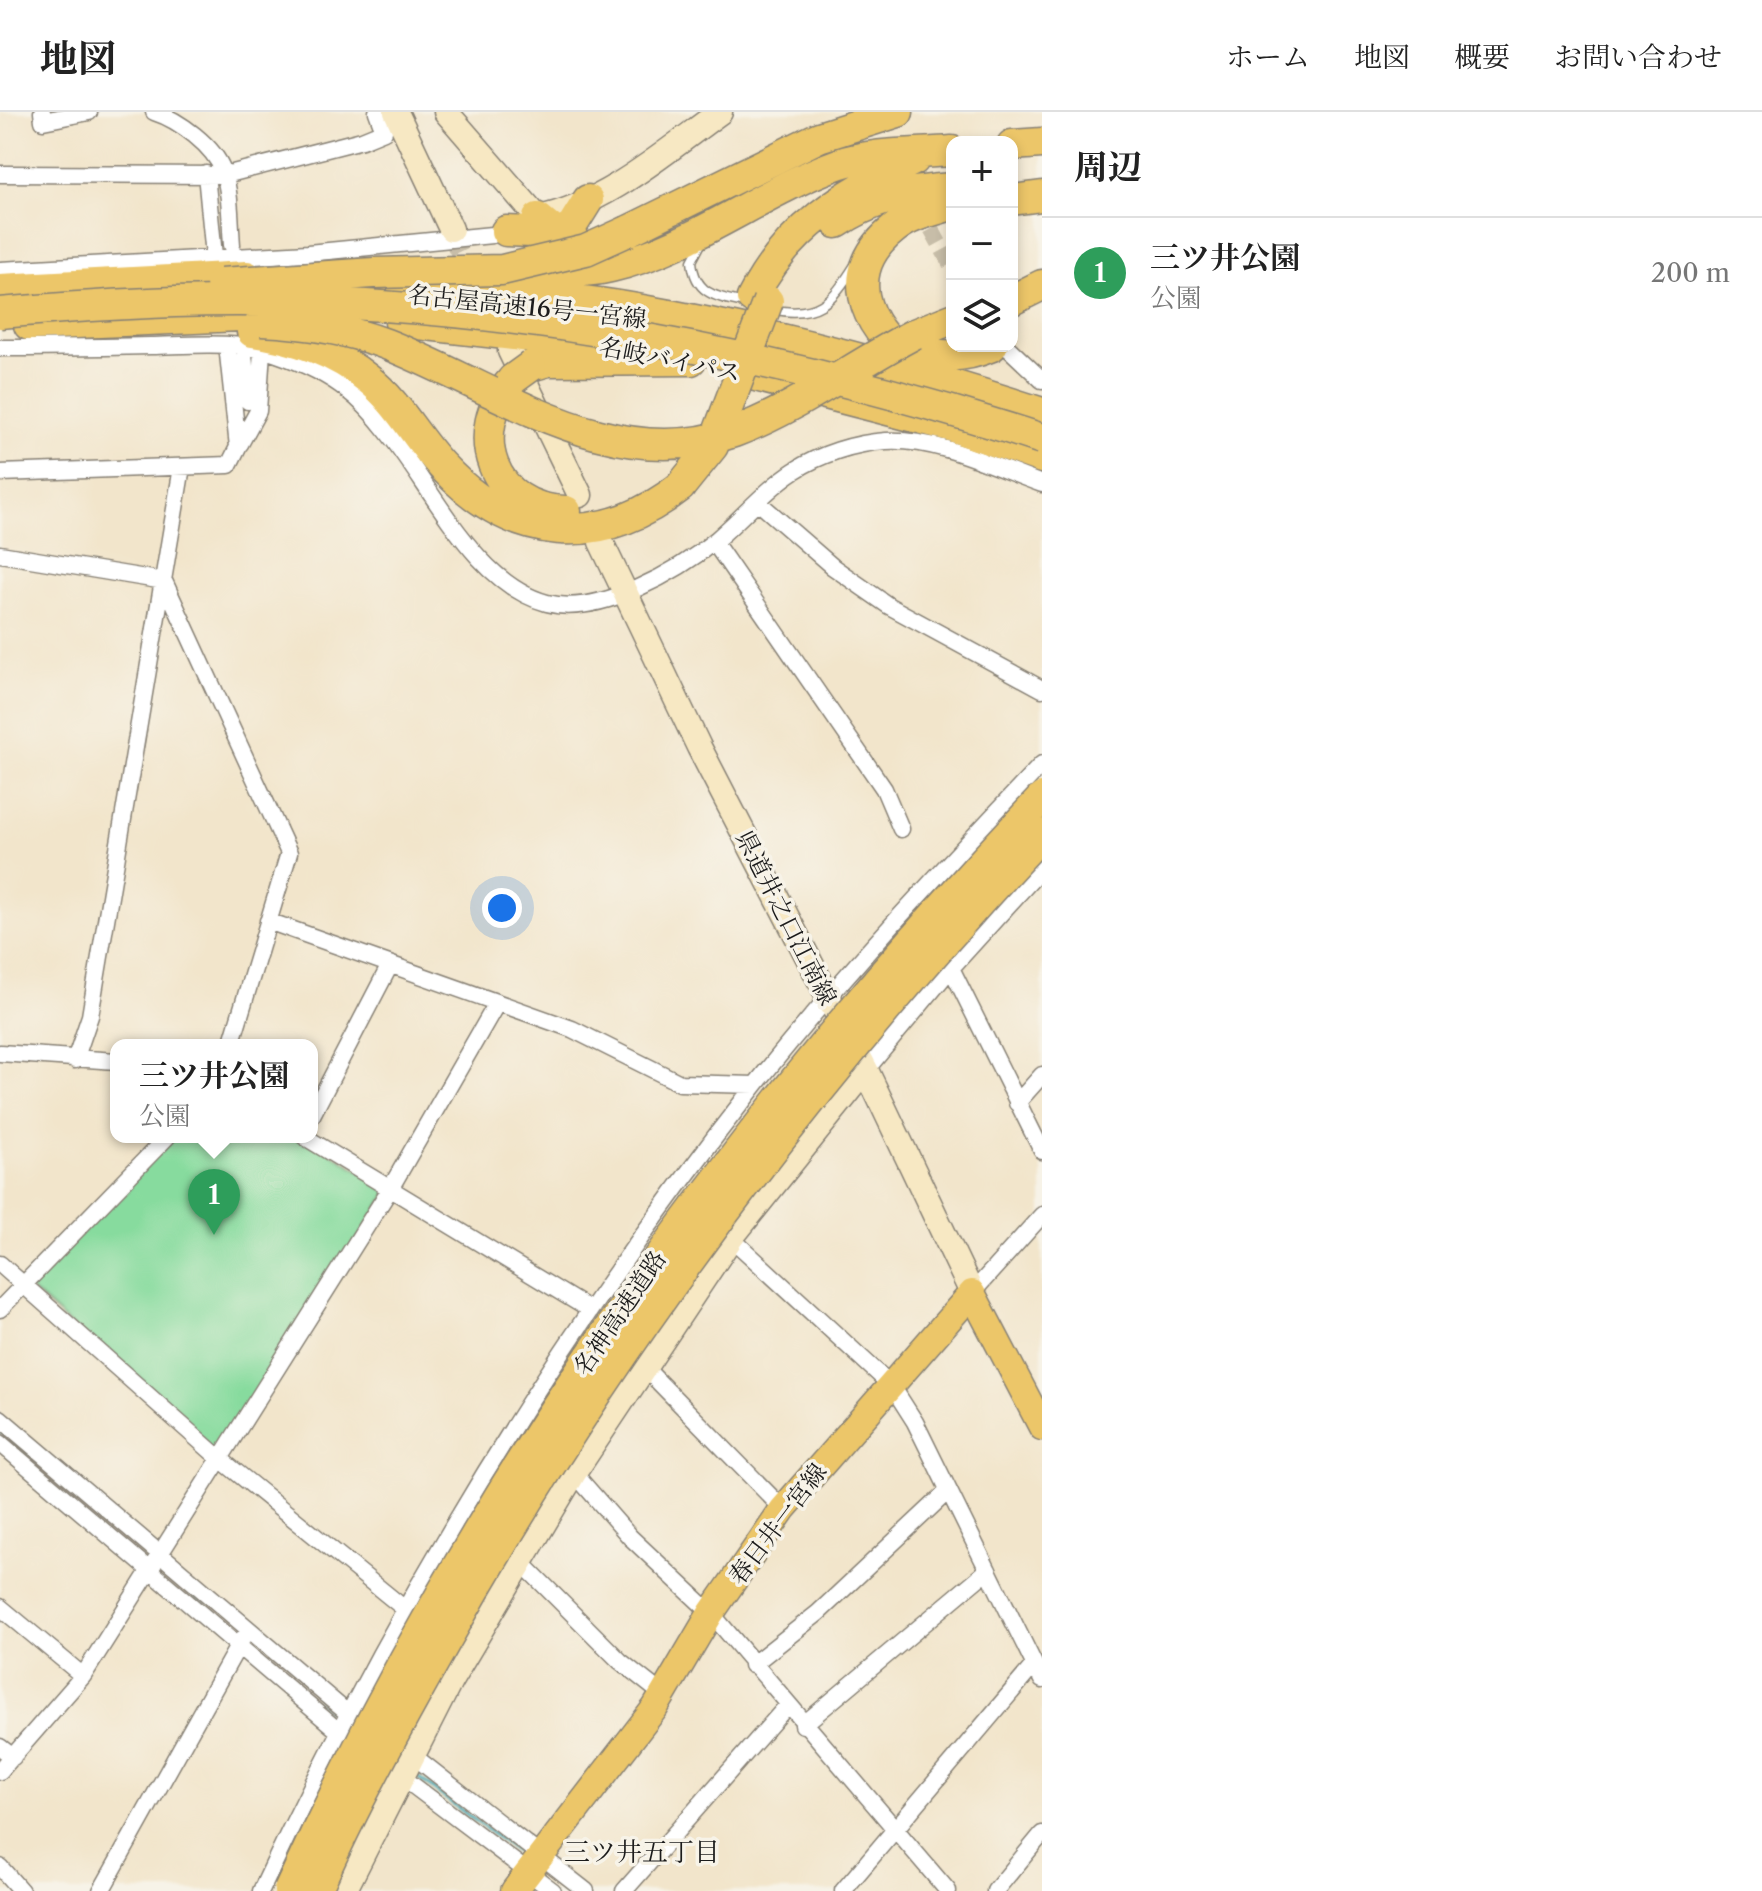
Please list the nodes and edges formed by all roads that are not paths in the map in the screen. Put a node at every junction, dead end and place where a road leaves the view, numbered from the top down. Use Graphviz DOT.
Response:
graph roads {
  1 [pos="42,112"];
  2 [pos="89,112"];
  3 [pos="154,112"];
  4 [pos="377,112"];
  5 [pos="396,112"];
  6 [pos="446,112"];
  7 [pos="720,112"];
  8 [pos="898,112"];
  9 [pos="1042,143"];
  10 [pos="1018,145"];
  11 [pos="941,152"];
  12 [pos="0,174"];
  13 [pos="206,174"];
  14 [pos="228,174"];
  15 [pos="506,181"];
  16 [pos="1018,188"];
  17 [pos="946,189"];
  18 [pos="1042,190"];
  19 [pos="1042,196"];
  20 [pos="1018,199"];
  21 [pos="588,200"];
  22 [pos="946,207"];
  23 [pos="538,218"];
  24 [pos="724,219"];
  25 [pos="896,226"];
  26 [pos="451,229"];
  27 [pos="503,232"];
  28 [pos="570,243"];
  29 [pos="644,257"];
  30 [pos="227,263"];
  31 [pos="0,270"];
  32 [pos="1042,285"];
  33 [pos="0,291"];
  34 [pos="1042,297"];
  35 [pos="1018,298"];
  36 [pos="760,299"];
  37 [pos="1018,300"];
  38 [pos="75,307"];
  39 [pos="0,313"];
  40 [pos="146,318"];
  41 [pos="946,321"];
  42 [pos="0,327"];
  43 [pos="879,333"];
  44 [pos="227,345"];
  45 [pos="0,348"];
  46 [pos="262,351"];
  47 [pos="978,352"];
  48 [pos="1012,352"];
  49 [pos="244,355"];
  50 [pos="691,360"];
  51 [pos="518,365"];
  52 [pos="1042,380"];
  53 [pos="1042,412"];
  54 [pos="1042,420"];
  55 [pos="247,427"];
  56 [pos="1042,439"];
  57 [pos="238,447"];
  58 [pos="1042,458"];
  59 [pos="182,467"];
  60 [pos="0,473"];
  61 [pos="676,479"];
  62 [pos="1042,484"];
  63 [pos="580,495"];
  64 [pos="758,502"];
  65 [pos="601,542"];
  66 [pos="714,542"];
  67 [pos="0,554"];
  68 [pos="164,581"];
  69 [pos="623,593"];
  70 [pos="1042,689"];
  71 [pos="1042,764"];
  72 [pos="1042,798"];
  73 [pos="901,829"];
  74 [pos="1042,834"];
  75 [pos="1042,868"];
  76 [pos="268,921"];
  77 [pos="390,965"];
  78 [pos="951,968"];
  79 [pos="826,999"];
  80 [pos="497,1003"];
  81 [pos="233,1039"];
  82 [pos="0,1053"];
  83 [pos="75,1060"];
  84 [pos="110,1061"];
  85 [pos="866,1070"];
  86 [pos="1042,1075"];
  87 [pos="755,1085"];
  88 [pos="318,1103"];
  89 [pos="1017,1103"];
  90 [pos="161,1143"];
  91 [pos="315,1143"];
  92 [pos="1042,1151"];
  93 [pos="390,1189"];
  94 [pos="1042,1215"];
  95 [pos="731,1238"];
  96 [pos="0,1264"];
  97 [pos="22,1282"];
  98 [pos="972,1293"];
  99 [pos="0,1309"];
  100 [pos="590,1310"];
  101 [pos="643,1366"];
  102 [pos="892,1386"];
  103 [pos="0,1418"];
  104 [pos="1042,1427"];
  105 [pos="0,1443"];
  106 [pos="219,1458"];
  107 [pos="574,1473"];
  108 [pos="948,1491"];
  109 [pos="783,1509"];
  110 [pos="159,1554"];
  111 [pos="520,1561"];
  112 [pos="988,1570"];
  113 [pos="148,1572"];
  114 [pos="0,1607"];
  115 [pos="406,1610"];
  116 [pos="711,1613"];
  117 [pos="247,1630"];
  118 [pos="238,1646"];
  119 [pos="752,1665"];
  120 [pos="1038,1673"];
  121 [pos="83,1676"];
  122 [pos="663,1695"];
  123 [pos="787,1706"];
  124 [pos="349,1717"];
  125 [pos="803,1725"];
  126 [pos="340,1735"];
  127 [pos="6,1752"];
  128 [pos="412,1754"];
  129 [pos="0,1771"];
  130 [pos="401,1776"];
  131 [pos="896,1829"];
  132 [pos="1042,1834"];
  133 [pos="0,1867"];
  134 [pos="529,1872"];
  135 [pos="21,1891"];
  136 [pos="101,1891"];
  137 [pos="261,1891"];
  138 [pos="289,1891"];
  139 [pos="316,1891"];
  140 [pos="344,1891"];
  141 [pos="553,1891"];
  142 [pos="586,1891"];
  143 [pos="624,1891"];
  144 [pos="843,1891"];
  145 [pos="948,1891"];
  146 [pos="995,1891"];
  1 -- 2 [label="street"];
  3 -- 14 [label="street"];
  4 -- 14 [label="street"];
  5 -- 26 [label="street"];
  6 -- 15 [label="street"];
  7 -- 21 [label="street"];
  8 -- 30 [label="highway, bridge"];
  9 -- 10 [label="highway"];
  11 -- 24 [label="highway"];
  11 -- 36 [label="highway"];
  12 -- 13 [label="street"];
  13 -- 14 [label="street"];
  13 -- 30 [label="street"];
  14 -- 30 [label="street"];
  15 -- 23 [label="street"];
  15 -- 27 [label="street"];
  16 -- 18 [label="highway"];
  17 -- 36 [label="highway"];
  19 -- 20 [label="highway"];
  21 -- 23 [label="street"];
  21 -- 28 [label="highway"];
  22 -- 25 [label="highway"];
  23 -- 27 [label="street"];
  23 -- 28 [label="highway"];
  24 -- 25 [label="lane"];
  24 -- 29 [label="highway"];
  25 -- 43 [label="highway"];
  27 -- 28 [label="highway"];
  27 -- 30 [label="street"];
  28 -- 29 [label="highway"];
  29 -- 30 [label="highway"];
  30 -- 31 [label="street"];
  30 -- 33 [label="highway, 名古屋高速16号一宮線"];
  30 -- 53 [label="highway, 名岐バイパス"];
  30 -- 54 [label="highway, 名古屋高速16号一宮線, bridge"];
  32 -- 35 [label="highway"];
  34 -- 37 [label="highway"];
  36 -- 61 [label="highway, bridge"];
  38 -- 39 [label="highway, 名古屋高速16号一宮線, bridge"];
  38 -- 41 [label="highway, bridge"];
  38 -- 56 [label="highway, 名古屋高速16号一宮線, bridge"];
  40 -- 42 [label="highway, 名岐バイパス"];
  40 -- 50 [label="highway, 名岐バイパス"];
  40 -- 61 [label="highway"];
  43 -- 47 [label="highway"];
  43 -- 53 [label="highway"];
  44 -- 45 [label="street"];
  44 -- 46 [label="street"];
  44 -- 57 [label="street"];
  46 -- 55 [label="street"];
  46 -- 69 [label="street"];
  48 -- 52 [label="street"];
  49 -- 55 [label="street"];
  50 -- 51 [label="highway"];
  50 -- 58 [label="highway, 名岐バイパス"];
  51 -- 61 [label="highway"];
  51 -- 63 [label="street"];
  55 -- 57 [label="street"];
  57 -- 59 [label="street"];
  59 -- 60 [label="street"];
  59 -- 68 [label="street"];
  62 -- 64 [label="street"];
  64 -- 66 [label="street"];
  64 -- 70 [label="street"];
  65 -- 69 [label="street, 県道井之口江南線"];
  66 -- 69 [label="street"];
  66 -- 73 [label="street"];
  67 -- 68 [label="street"];
  68 -- 76 [label="street"];
  68 -- 83 [label="street"];
  69 -- 79 [label="street, 県道井之口江南線"];
  71 -- 79 [label="street"];
  72 -- 138 [label="highway, 名神高速道路, bridge"];
  74 -- 139 [label="highway, 名神高速道路, bridge"];
  75 -- 78 [label="street"];
  76 -- 77 [label="street"];
  76 -- 81 [label="street"];
  77 -- 80 [label="street"];
  77 -- 88 [label="street"];
  78 -- 85 [label="street"];
  78 -- 89 [label="street"];
  79 -- 85 [label="street, 県道井之口江南線"];
  79 -- 87 [label="street"];
  80 -- 87 [label="street"];
  80 -- 93 [label="street"];
  82 -- 83 [label="street"];
  83 -- 84 [label="street"];
  85 -- 95 [label="street"];
  85 -- 98 [label="street, 県道井之口江南線"];
  86 -- 89 [label="street"];
  87 -- 100 [label="street"];
  89 -- 92 [label="street"];
  90 -- 97 [label="street"];
  91 -- 93 [label="street"];
  93 -- 100 [label="street"];
  93 -- 106 [label="street"];
  94 -- 98 [label="street"];
  95 -- 101 [label="street"];
  95 -- 102 [label="street"];
  96 -- 97 [label="street"];
  97 -- 99 [label="street"];
  97 -- 106 [label="street"];
  98 -- 102 [label="main road, 春日井一宮線"];
  98 -- 104 [label="main road"];
  100 -- 115 [label="street"];
  101 -- 107 [label="street"];
  101 -- 109 [label="street"];
  102 -- 108 [label="street"];
  102 -- 109 [label="main road, 春日井一宮線"];
  103 -- 110 [label="street"];
  105 -- 113 [label="street"];
  106 -- 110 [label="street"];
  106 -- 115 [label="street"];
  107 -- 111 [label="street"];
  107 -- 116 [label="street"];
  108 -- 112 [label="street"];
  108 -- 119 [label="street"];
  109 -- 116 [label="main road, 春日井一宮線"];
  110 -- 113 [label="street"];
  110 -- 117 [label="street"];
  111 -- 122 [label="street"];
  111 -- 128 [label="street"];
  112 -- 120 [label="street"];
  112 -- 125 [label="street"];
  113 -- 118 [label="street"];
  113 -- 121 [label="street"];
  114 -- 121 [label="street"];
  115 -- 124 [label="street"];
  116 -- 119 [label="street"];
  116 -- 122 [label="main road, 春日井一宮線"];
  117 -- 118 [label="street"];
  117 -- 124 [label="street"];
  118 -- 126 [label="street"];
  118 -- 136 [label="street"];
  119 -- 123 [label="street"];
  120 -- 131 [label="street"];
  121 -- 127 [label="street"];
  122 -- 134 [label="main road, 春日井一宮線"];
  123 -- 125 [label="street"];
  123 -- 143 [label="street"];
  124 -- 126 [label="street"];
  124 -- 128 [label="street"];
  125 -- 131 [label="street"];
  126 -- 130 [label="street"];
  126 -- 137 [label="street"];
  127 -- 129 [label="street"];
  128 -- 130 [label="street"];
  128 -- 134 [label="street"];
  130 -- 134 [label="street"];
  130 -- 140 [label="street"];
  131 -- 144 [label="street"];
  131 -- 145 [label="street"];
  132 -- 146 [label="street"];
  133 -- 135 [label="street"];
  134 -- 141 [label="street"];
  134 -- 142 [label="street"];
}
